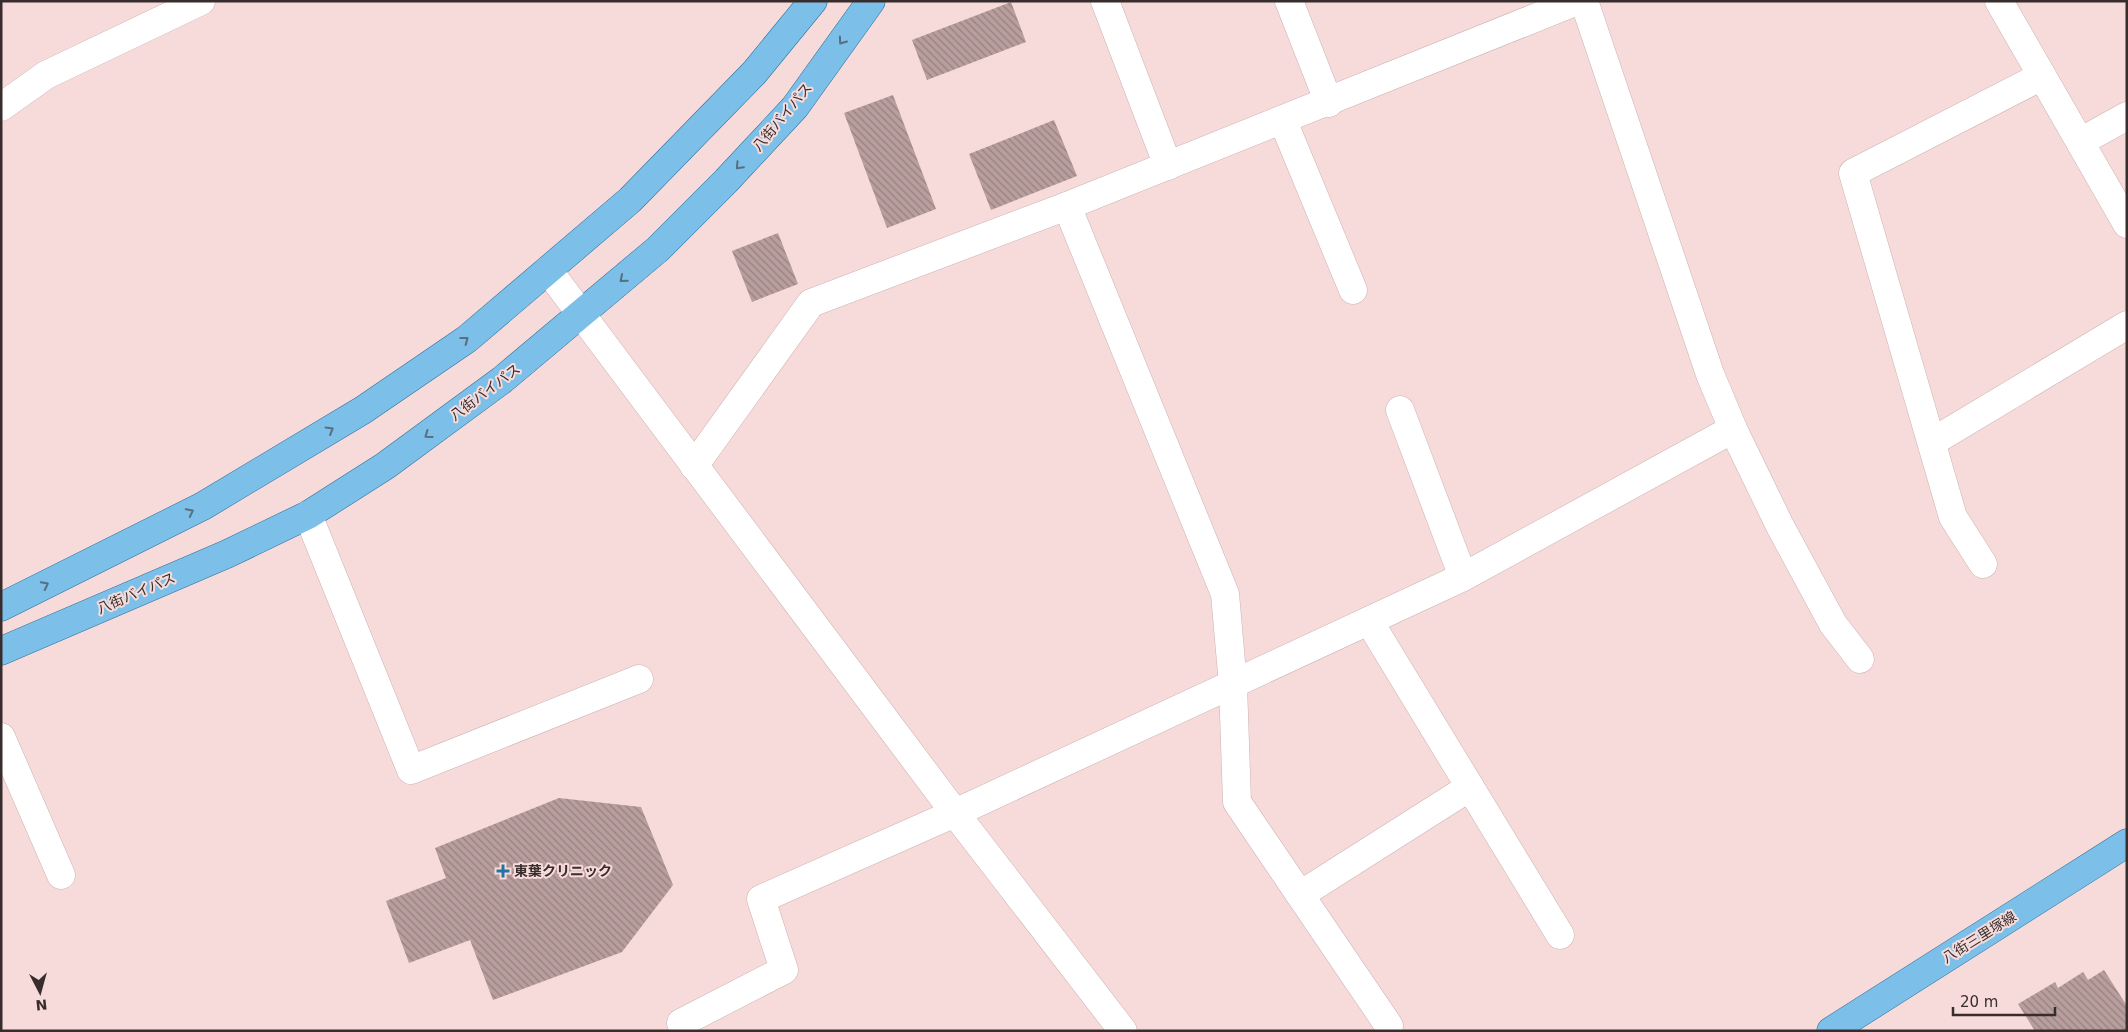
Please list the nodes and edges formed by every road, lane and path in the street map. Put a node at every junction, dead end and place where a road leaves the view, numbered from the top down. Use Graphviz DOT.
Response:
graph roads {
  1 [pos="201,1"];
  2 [pos="812,1"];
  3 [pos="871,1"];
  4 [pos="1105,1"];
  5 [pos="1288,1"];
  6 [pos="1577,1"];
  7 [pos="1584,1"];
  8 [pos="1999,1"];
  9 [pos="2042,76"];
  10 [pos="1329,103"];
  11 [pos="1,107"];
  12 [pos="2127,116"];
  13 [pos="1283,121"];
  14 [pos="2080,142"];
  15 [pos="1168,166"];
  16 [pos="1067,206"];
  17 [pos="2127,224"];
  18 [pos="548,270"];
  19 [pos="1353,290"];
  20 [pos="581,315"];
  21 [pos="2127,325"];
  22 [pos="1400,410"];
  23 [pos="1733,429"];
  24 [pos="1932,442"];
  25 [pos="694,466"];
  26 [pos="308,515"];
  27 [pos="1983,564"];
  28 [pos="1463,577"];
  29 [pos="1,607"];
  30 [pos="1369,621"];
  31 [pos="1,650"];
  32 [pos="1860,659"];
  33 [pos="639,679"];
  34 [pos="1233,685"];
  35 [pos="1,737"];
  36 [pos="1470,787"];
  37 [pos="955,813"];
  38 [pos="2127,843"];
  39 [pos="61,875"];
  40 [pos="1300,895"];
  41 [pos="1560,935"];
  42 [pos="1389,1026"];
  43 [pos="685,1031"];
  44 [pos="1123,1031"];
  45 [pos="1831,1031"];
  1 -- 11 [label="street"];
  2 -- 18 [label="main road"];
  3 -- 20 [label="main road, 八街バイパス, one-way"];
  4 -- 15 [label="street"];
  5 -- 10 [label="street"];
  6 -- 10 [label="street"];
  7 -- 23 [label="street"];
  8 -- 9 [label="street"];
  9 -- 14 [label="street"];
  9 -- 24 [label="street"];
  10 -- 13 [label="street"];
  12 -- 14 [label="street"];
  13 -- 15 [label="street"];
  13 -- 19 [label="street"];
  14 -- 17 [label="street"];
  15 -- 16 [label="street"];
  16 -- 25 [label="street"];
  16 -- 34 [label="street"];
  18 -- 20 [label="street"];
  29 -- 18 [label="main road, one-way"];
  20 -- 25 [label="street"];
  20 -- 26 [label="main road, 八街バイパス, one-way"];
  21 -- 24 [label="street"];
  22 -- 28 [label="street"];
  23 -- 28 [label="street"];
  23 -- 32 [label="street"];
  24 -- 27 [label="street"];
  25 -- 37 [label="street"];
  26 -- 31 [label="main road, 八街バイパス"];
  26 -- 33 [label="street"];
  28 -- 30 [label="street"];
  30 -- 34 [label="street"];
  30 -- 36 [label="street"];
  34 -- 37 [label="street"];
  34 -- 40 [label="street"];
  35 -- 39 [label="street"];
  36 -- 40 [label="street"];
  36 -- 41 [label="street"];
  37 -- 43 [label="street"];
  37 -- 44 [label="street"];
  38 -- 45 [label="main road, 八街三里塚線"];
  40 -- 42 [label="street"];
}
